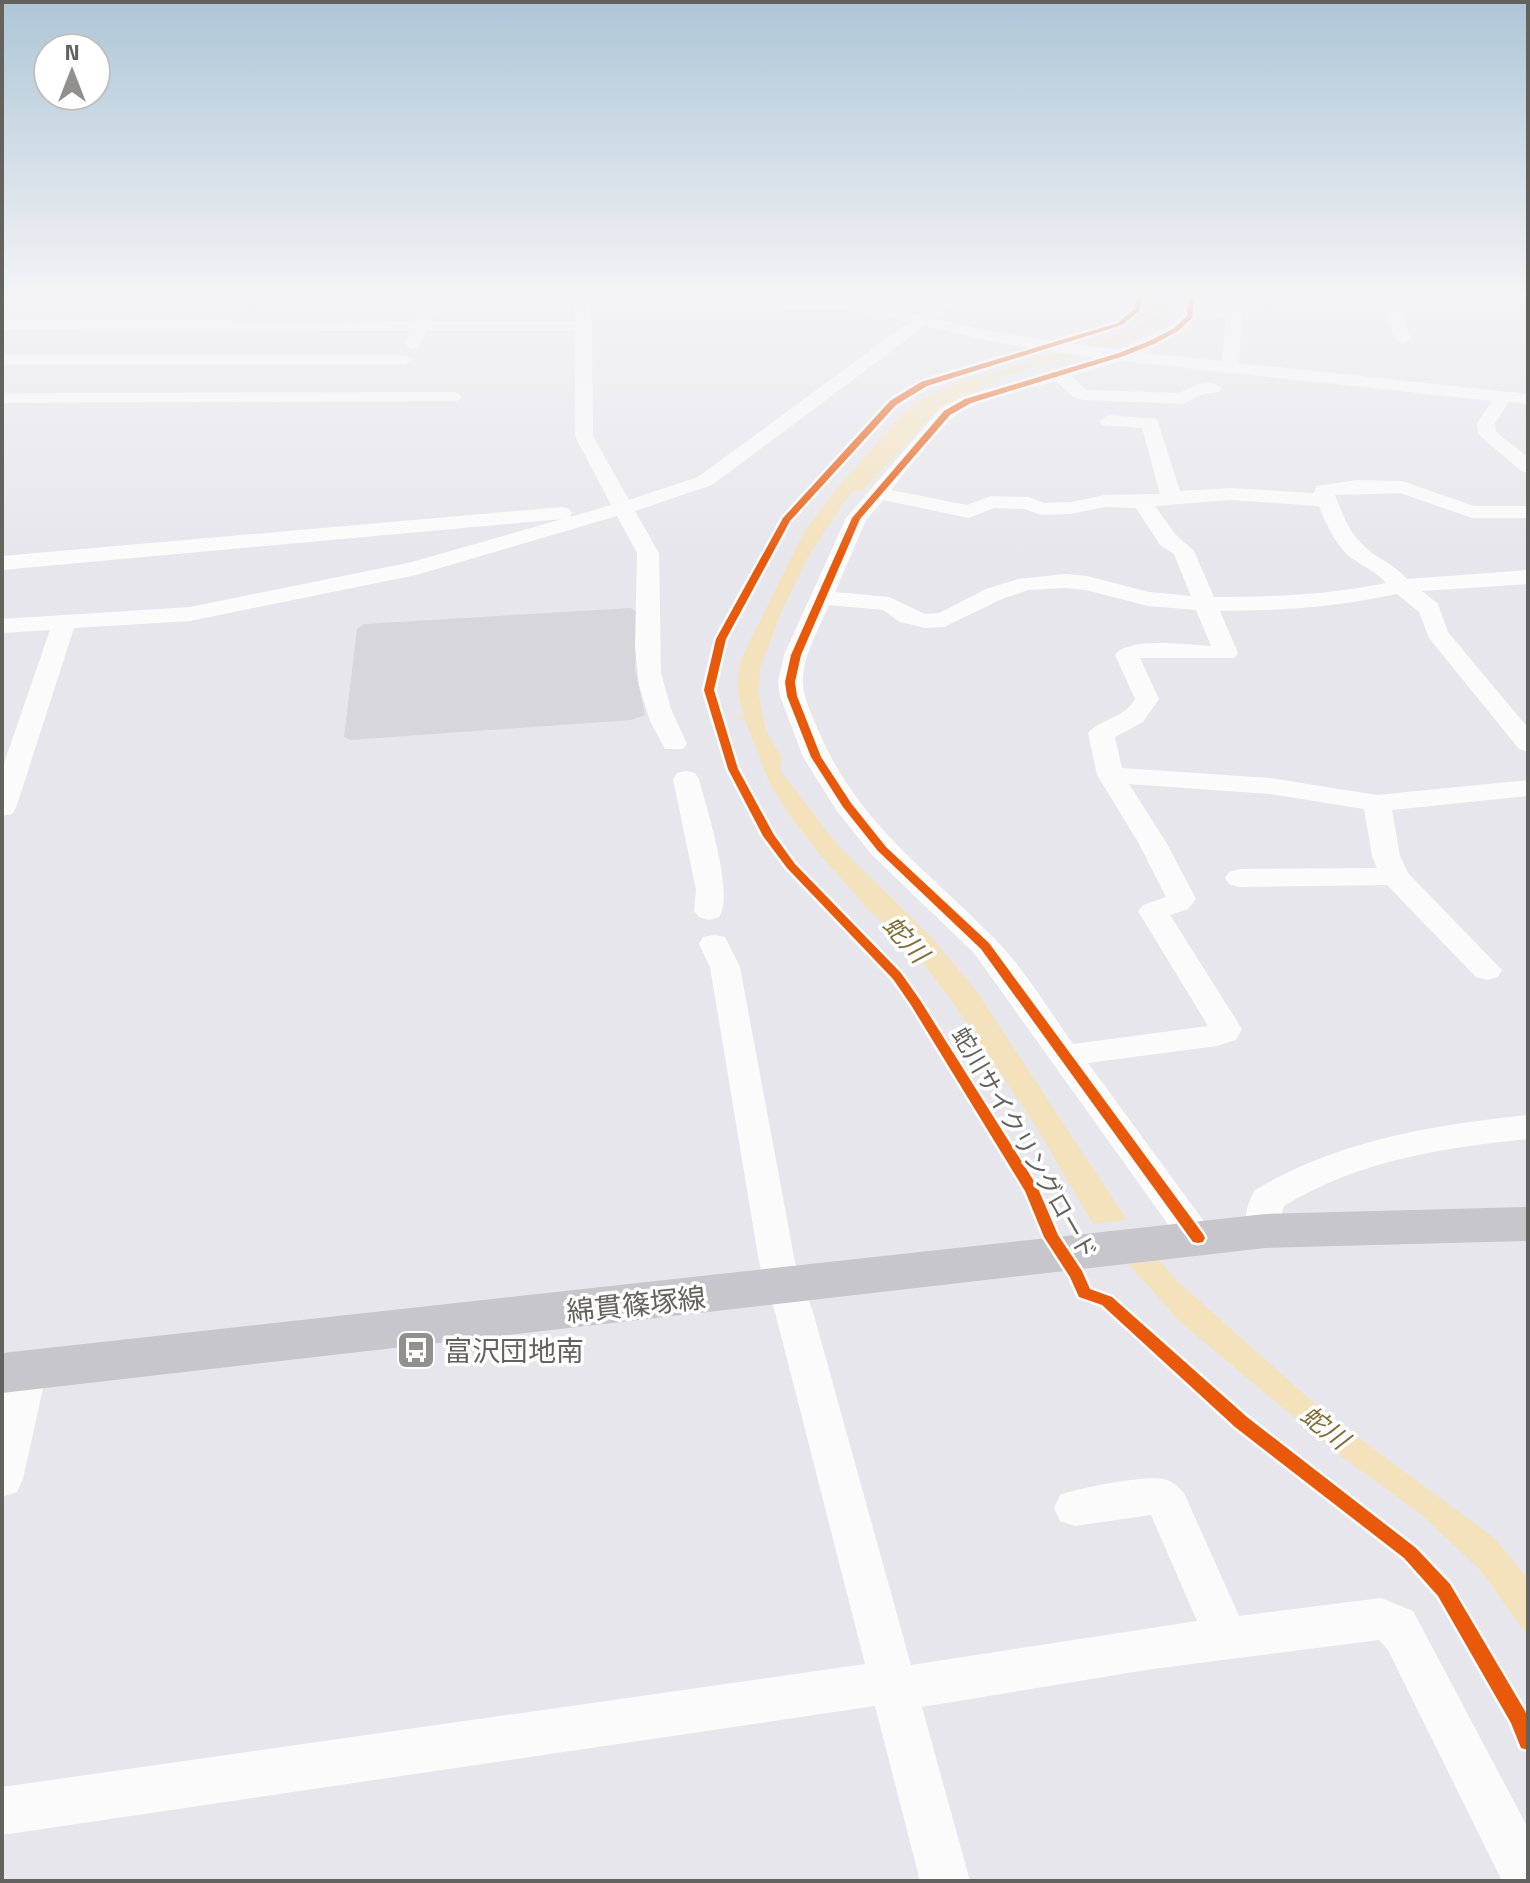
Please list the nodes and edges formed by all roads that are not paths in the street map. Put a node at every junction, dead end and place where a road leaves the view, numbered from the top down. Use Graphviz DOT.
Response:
graph roads {
  1 [pos="91,382"];
  2 [pos="334,382"];
  3 [pos="407,382"];
  4 [pos="584,382"];
  5 [pos="840,382"];
  6 [pos="1031,382"];
  7 [pos="1067,382"];
  8 [pos="1361,382"];
  9 [pos="1213,388"];
  10 [pos="452,397"];
  11 [pos="1503,397"];
  12 [pos="2,398"];
  13 [pos="78,398"];
  14 [pos="1528,399"];
  15 [pos="1109,421"];
  16 [pos="1528,467"];
  17 [pos="879,493"];
  18 [pos="1171,496"];
  19 [pos="1324,500"];
  20 [pos="1142,502"];
  21 [pos="623,507"];
  22 [pos="1528,512"];
  23 [pos="8,562"];
  24 [pos="1528,577"];
  25 [pos="1401,586"];
  26 [pos="822,598"];
  27 [pos="1208,604"];
  28 [pos="64,623"];
  29 [pos="2,626"];
  30 [pos="674,744"];
  31 [pos="1528,744"];
  32 [pos="1110,775"];
  33 [pos="686,779"];
  34 [pos="1528,788"];
  35 [pos="1377,803"];
  36 [pos="2,808"];
  37 [pos="1395,876"];
  38 [pos="1239,878"];
  39 [pos="709,911"];
  40 [pos="714,944"];
  41 [pos="1487,970"];
  42 [pos="1064,1056"];
  43 [pos="1528,1127"];
  44 [pos="1528,1224"];
  45 [pos="1265,1231"];
  46 [pos="1186,1239"];
  47 [pos="787,1287"];
  48 [pos="15,1372"];
  49 [pos="2,1479"];
  50 [pos="1075,1508"];
  51 [pos="1227,1639"];
  52 [pos="893,1686"];
  53 [pos="2,1811"];
  54 [pos="1528,1880"];
  55 [pos="945,1881"];
  1 -- 13 [label="street"];
  2 -- 13 [label="street"];
  3 -- 10 [label="street"];
  4 -- 21 [label="street"];
  5 -- 21 [label="street"];
  6 -- 17 [label="street"];
  7 -- 9 [label="street"];
  8 -- 11 [label="street"];
  11 -- 14 [label="street"];
  11 -- 16 [label="street"];
  12 -- 13 [label="street"];
  15 -- 18 [label="street"];
  17 -- 20 [label="street"];
  17 -- 26 [label="street"];
  18 -- 19 [label="street"];
  18 -- 20 [label="street"];
  19 -- 22 [label="street"];
  19 -- 25 [label="street"];
  20 -- 27 [label="street"];
  21 -- 23 [label="street"];
  21 -- 28 [label="street"];
  21 -- 30 [label="street"];
  24 -- 25 [label="street"];
  25 -- 27 [label="street"];
  25 -- 31 [label="street"];
  26 -- 27 [label="street"];
  26 -- 42 [label="street"];
  27 -- 32 [label="street"];
  28 -- 29 [label="street"];
  28 -- 36 [label="street"];
  32 -- 35 [label="street"];
  32 -- 42 [label="street"];
  33 -- 39 [label="street"];
  34 -- 35 [label="street"];
  35 -- 37 [label="street"];
  37 -- 38 [label="street"];
  37 -- 41 [label="street"];
  40 -- 47 [label="street"];
  42 -- 46 [label="street"];
  43 -- 45 [label="street"];
  44 -- 45 [label="main road, 綿貫篠塚線"];
  45 -- 46 [label="main road, 綿貫篠塚線"];
  46 -- 47 [label="main road, 綿貫篠塚線"];
  47 -- 48 [label="main road, 綿貫篠塚線"];
  47 -- 52 [label="street"];
  48 -- 49 [label="street"];
  50 -- 51 [label="street"];
  51 -- 52 [label="street"];
  51 -- 54 [label="street"];
  52 -- 53 [label="street"];
  52 -- 55 [label="street"];
}
